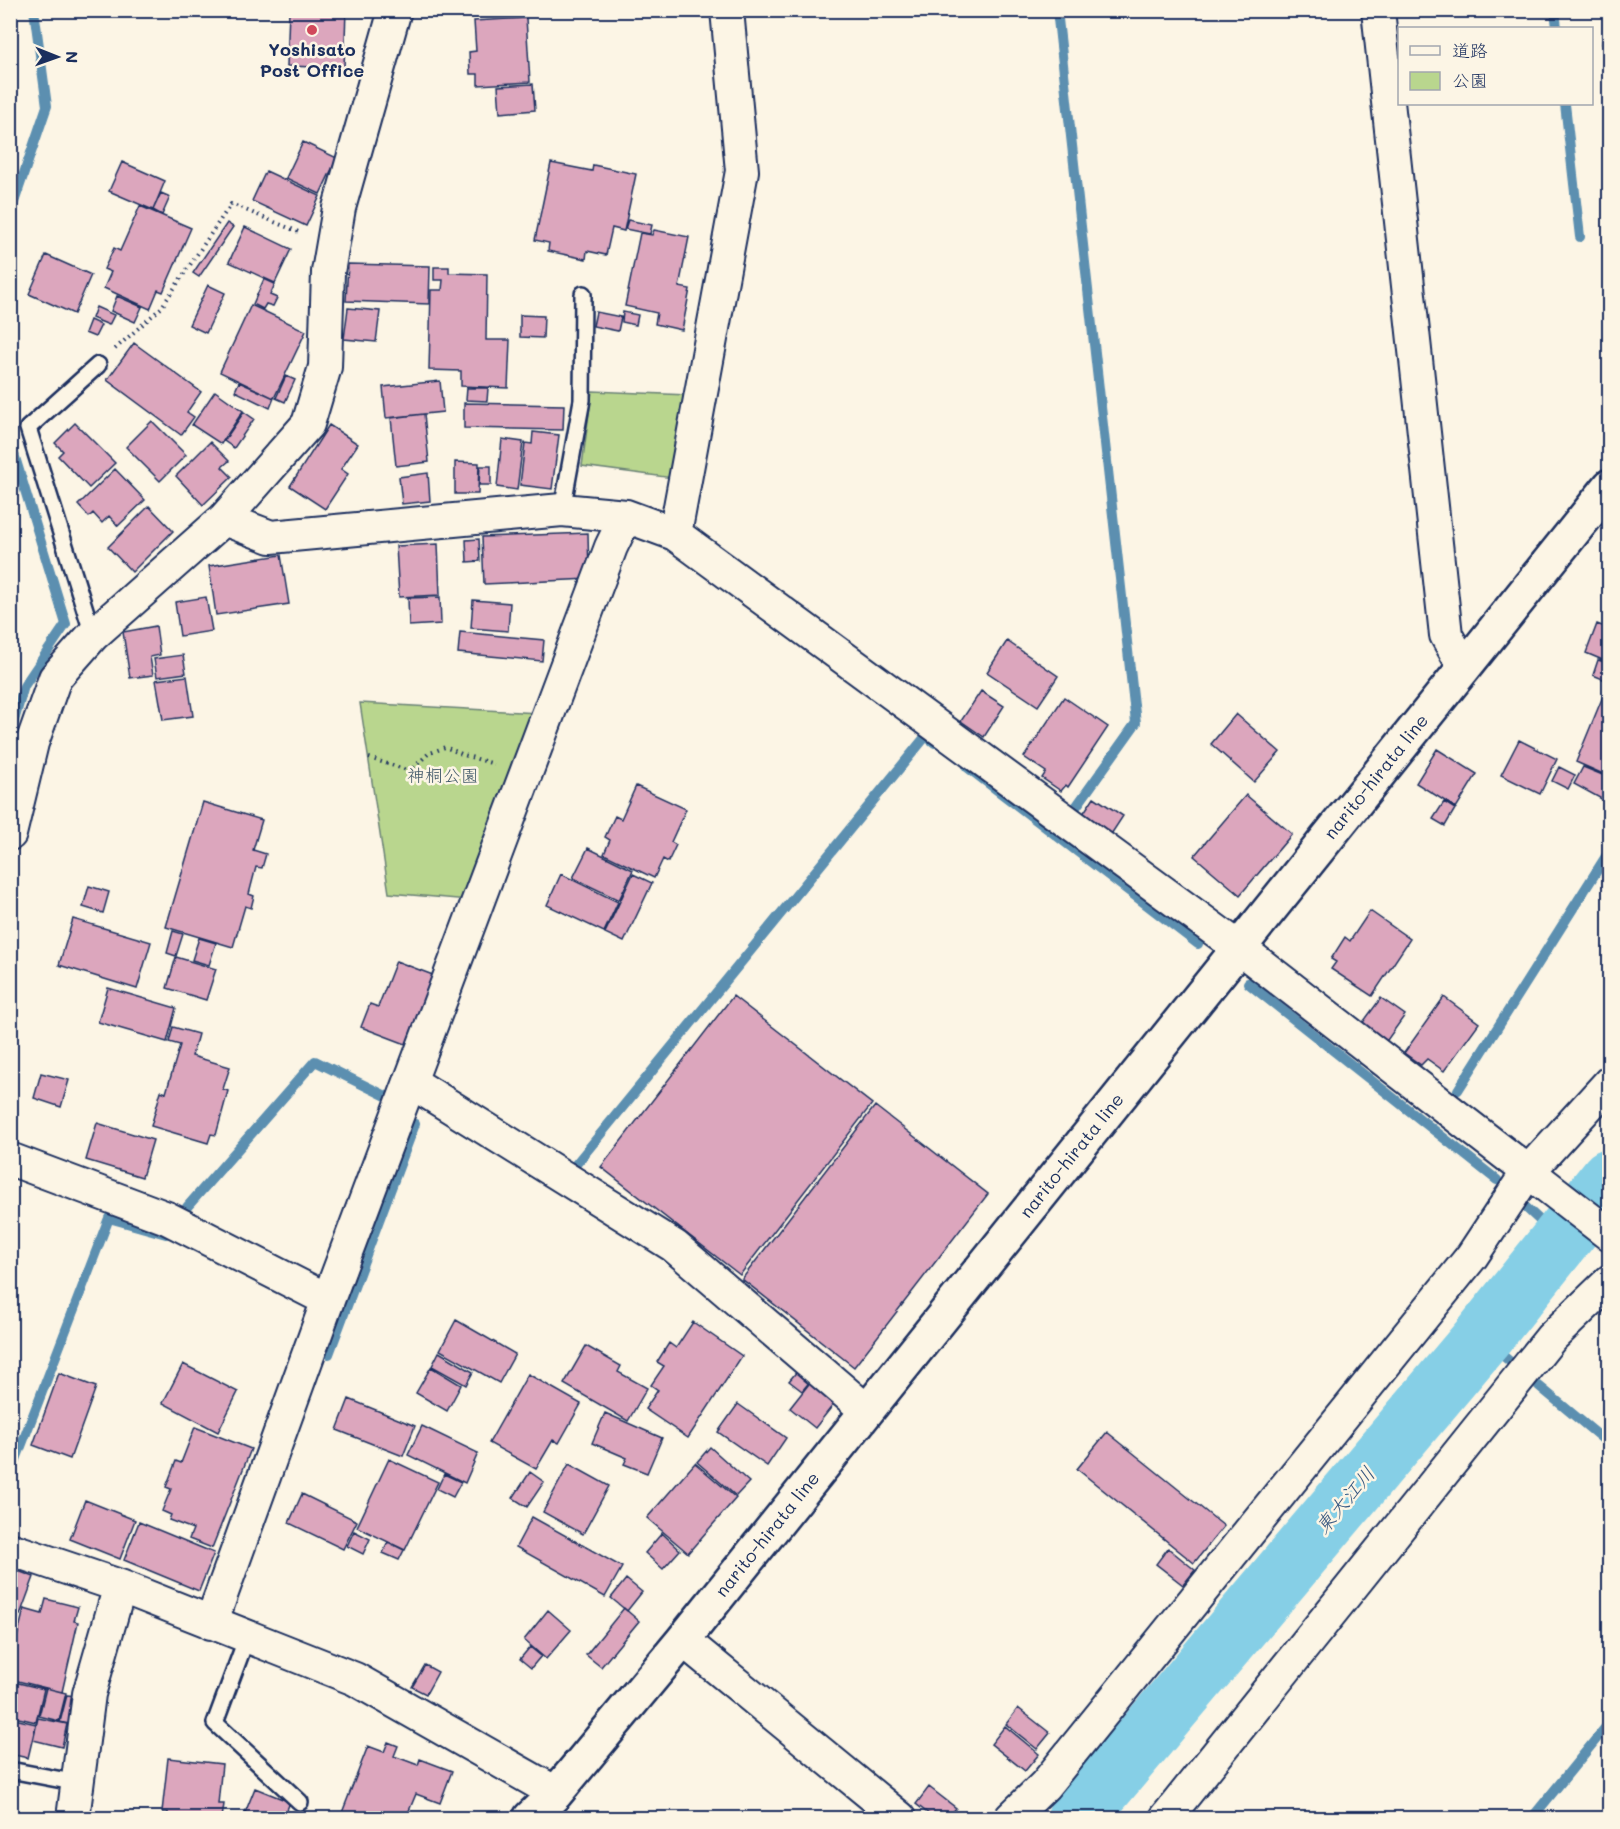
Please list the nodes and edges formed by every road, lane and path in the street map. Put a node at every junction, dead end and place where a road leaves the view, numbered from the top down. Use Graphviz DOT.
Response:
graph roads {
  1 [pos="394,10"];
  2 [pos="727,10"];
  3 [pos="1378,10"];
  4 [pos="333,245"];
  5 [pos="583,294"];
  6 [pos="98,365"];
  7 [pos="1610,486"];
  8 [pos="562,510"];
  9 [pos="626,516"];
  10 [pos="224,519"];
  11 [pos="675,534"];
  12 [pos="93,635"];
  13 [pos="1464,667"];
  14 [pos="369,758"];
  15 [pos="527,772"];
  16 [pos="10,834"];
  17 [pos="1238,947"];
  18 [pos="411,1082"];
  19 [pos="1610,1082"];
  20 [pos="10,1159"];
  21 [pos="1536,1179"];
  22 [pos="1610,1235"];
  23 [pos="1610,1281"];
  24 [pos="328,1300"];
  25 [pos="867,1411"];
  26 [pos="10,1550"];
  27 [pos="120,1587"];
  28 [pos="211,1623"];
  29 [pos="247,1637"];
  30 [pos="683,1640"];
  31 [pos="10,1770"];
  32 [pos="78,1783"];
  33 [pos="556,1793"];
  34 [pos="300,1802"];
  35 [pos="73,1818"];
  36 [pos="530,1818"];
  37 [pos="900,1818"];
  38 [pos="1011,1818"];
  39 [pos="1166,1818"];
  1 -- 4 [label="street"];
  2 -- 11 [label="street"];
  3 -- 13 [label="street"];
  4 -- 6 [label="path"];
  4 -- 10 [label="street"];
  5 -- 8 [label="lane"];
  6 -- 12 [label="lane"];
  7 -- 13 [label="main road, narito-hirata line"];
  8 -- 9 [label="street"];
  8 -- 10 [label="street"];
  9 -- 11 [label="street"];
  9 -- 15 [label="street"];
  10 -- 12 [label="street"];
  11 -- 17 [label="street"];
  12 -- 16 [label="street"];
  13 -- 17 [label="main road, narito-hirata line"];
  14 -- 15 [label="path"];
  15 -- 18 [label="street"];
  17 -- 21 [label="street"];
  17 -- 25 [label="main road, narito-hirata line"];
  18 -- 24 [label="street"];
  18 -- 25 [label="street"];
  19 -- 21 [label="street"];
  20 -- 24 [label="street"];
  21 -- 22 [label="street"];
  21 -- 38 [label="street"];
  23 -- 39 [label="street"];
  24 -- 28 [label="street"];
  25 -- 30 [label="main road, narito-hirata line"];
  26 -- 27 [label="street"];
  27 -- 28 [label="street"];
  27 -- 32 [label="street"];
  28 -- 29 [label="street"];
  29 -- 33 [label="street"];
  29 -- 34 [label="lane"];
  30 -- 33 [label="main road, narito-hirata line"];
  30 -- 37 [label="street"];
  31 -- 32 [label="lane"];
  32 -- 35 [label="street"];
  33 -- 36 [label="main road, narito-hirata line"];
}
